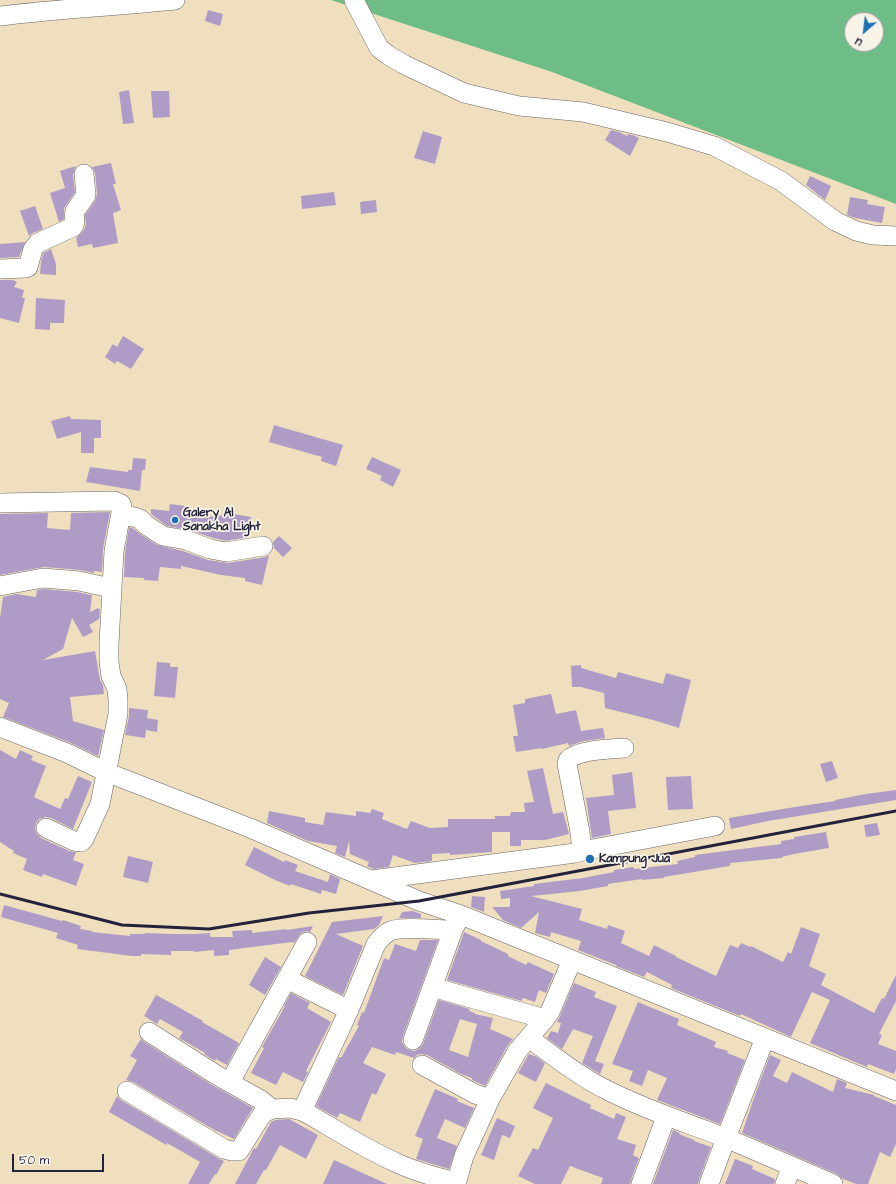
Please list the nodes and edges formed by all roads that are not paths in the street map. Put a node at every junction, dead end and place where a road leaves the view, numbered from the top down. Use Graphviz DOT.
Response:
graph roads {
  1 [pos="175,0"];
  2 [pos="354,0"];
  3 [pos="0,16"];
  4 [pos="84,174"];
  5 [pos="896,236"];
  6 [pos="0,269"];
  7 [pos="0,503"];
  8 [pos="121,515"];
  9 [pos="263,546"];
  10 [pos="0,586"];
  11 [pos="111,588"];
  12 [pos="0,727"];
  13 [pos="624,748"];
  14 [pos="106,772"];
  15 [pos="715,826"];
  16 [pos="46,828"];
  17 [pos="582,851"];
  18 [pos="372,880"];
  19 [pos="457,923"];
  20 [pos="307,942"];
  21 [pos="572,960"];
  22 [pos="287,979"];
  23 [pos="432,987"];
  24 [pos="349,1010"];
  25 [pos="545,1019"];
  26 [pos="149,1032"];
  27 [pos="529,1038"];
  28 [pos="765,1038"];
  29 [pos="413,1040"];
  30 [pos="422,1065"];
  31 [pos="230,1082"];
  32 [pos="127,1091"];
  33 [pos="896,1091"];
  34 [pos="490,1099"];
  35 [pos="272,1109"];
  36 [pos="302,1111"];
  37 [pos="666,1116"];
  38 [pos="726,1138"];
  39 [pos="792,1166"];
  40 [pos="456,1183"];
  41 [pos="641,1184"];
  42 [pos="709,1184"];
  43 [pos="785,1184"];
  44 [pos="833,1184"];
  1 -- 3 [label="street"];
  2 -- 5 [label="street"];
  4 -- 6 [label="street"];
  7 -- 8 [label="street"];
  8 -- 9 [label="street"];
  8 -- 11 [label="street"];
  10 -- 11 [label="street"];
  11 -- 14 [label="street"];
  12 -- 14 [label="street"];
  13 -- 17 [label="street"];
  14 -- 16 [label="street"];
  14 -- 18 [label="street"];
  15 -- 17 [label="street"];
  17 -- 18 [label="street"];
  18 -- 19 [label="street"];
  19 -- 21 [label="street"];
  19 -- 23 [label="street"];
  19 -- 24 [label="street"];
  20 -- 22 [label="street"];
  21 -- 25 [label="street"];
  21 -- 28 [label="street"];
  22 -- 24 [label="street"];
  22 -- 31 [label="street"];
  23 -- 25 [label="street"];
  23 -- 29 [label="street"];
  24 -- 36 [label="street"];
  25 -- 27 [label="street"];
  26 -- 31 [label="street"];
  27 -- 34 [label="street"];
  27 -- 37 [label="street"];
  28 -- 33 [label="street"];
  28 -- 38 [label="street"];
  30 -- 34 [label="street"];
  31 -- 35 [label="street"];
  32 -- 35 [label="street"];
  34 -- 40 [label="street"];
  35 -- 36 [label="street"];
  36 -- 40 [label="street"];
  37 -- 38 [label="street"];
  37 -- 41 [label="street"];
  38 -- 39 [label="street"];
  38 -- 42 [label="street"];
  39 -- 43 [label="street"];
  39 -- 44 [label="street"];
}
